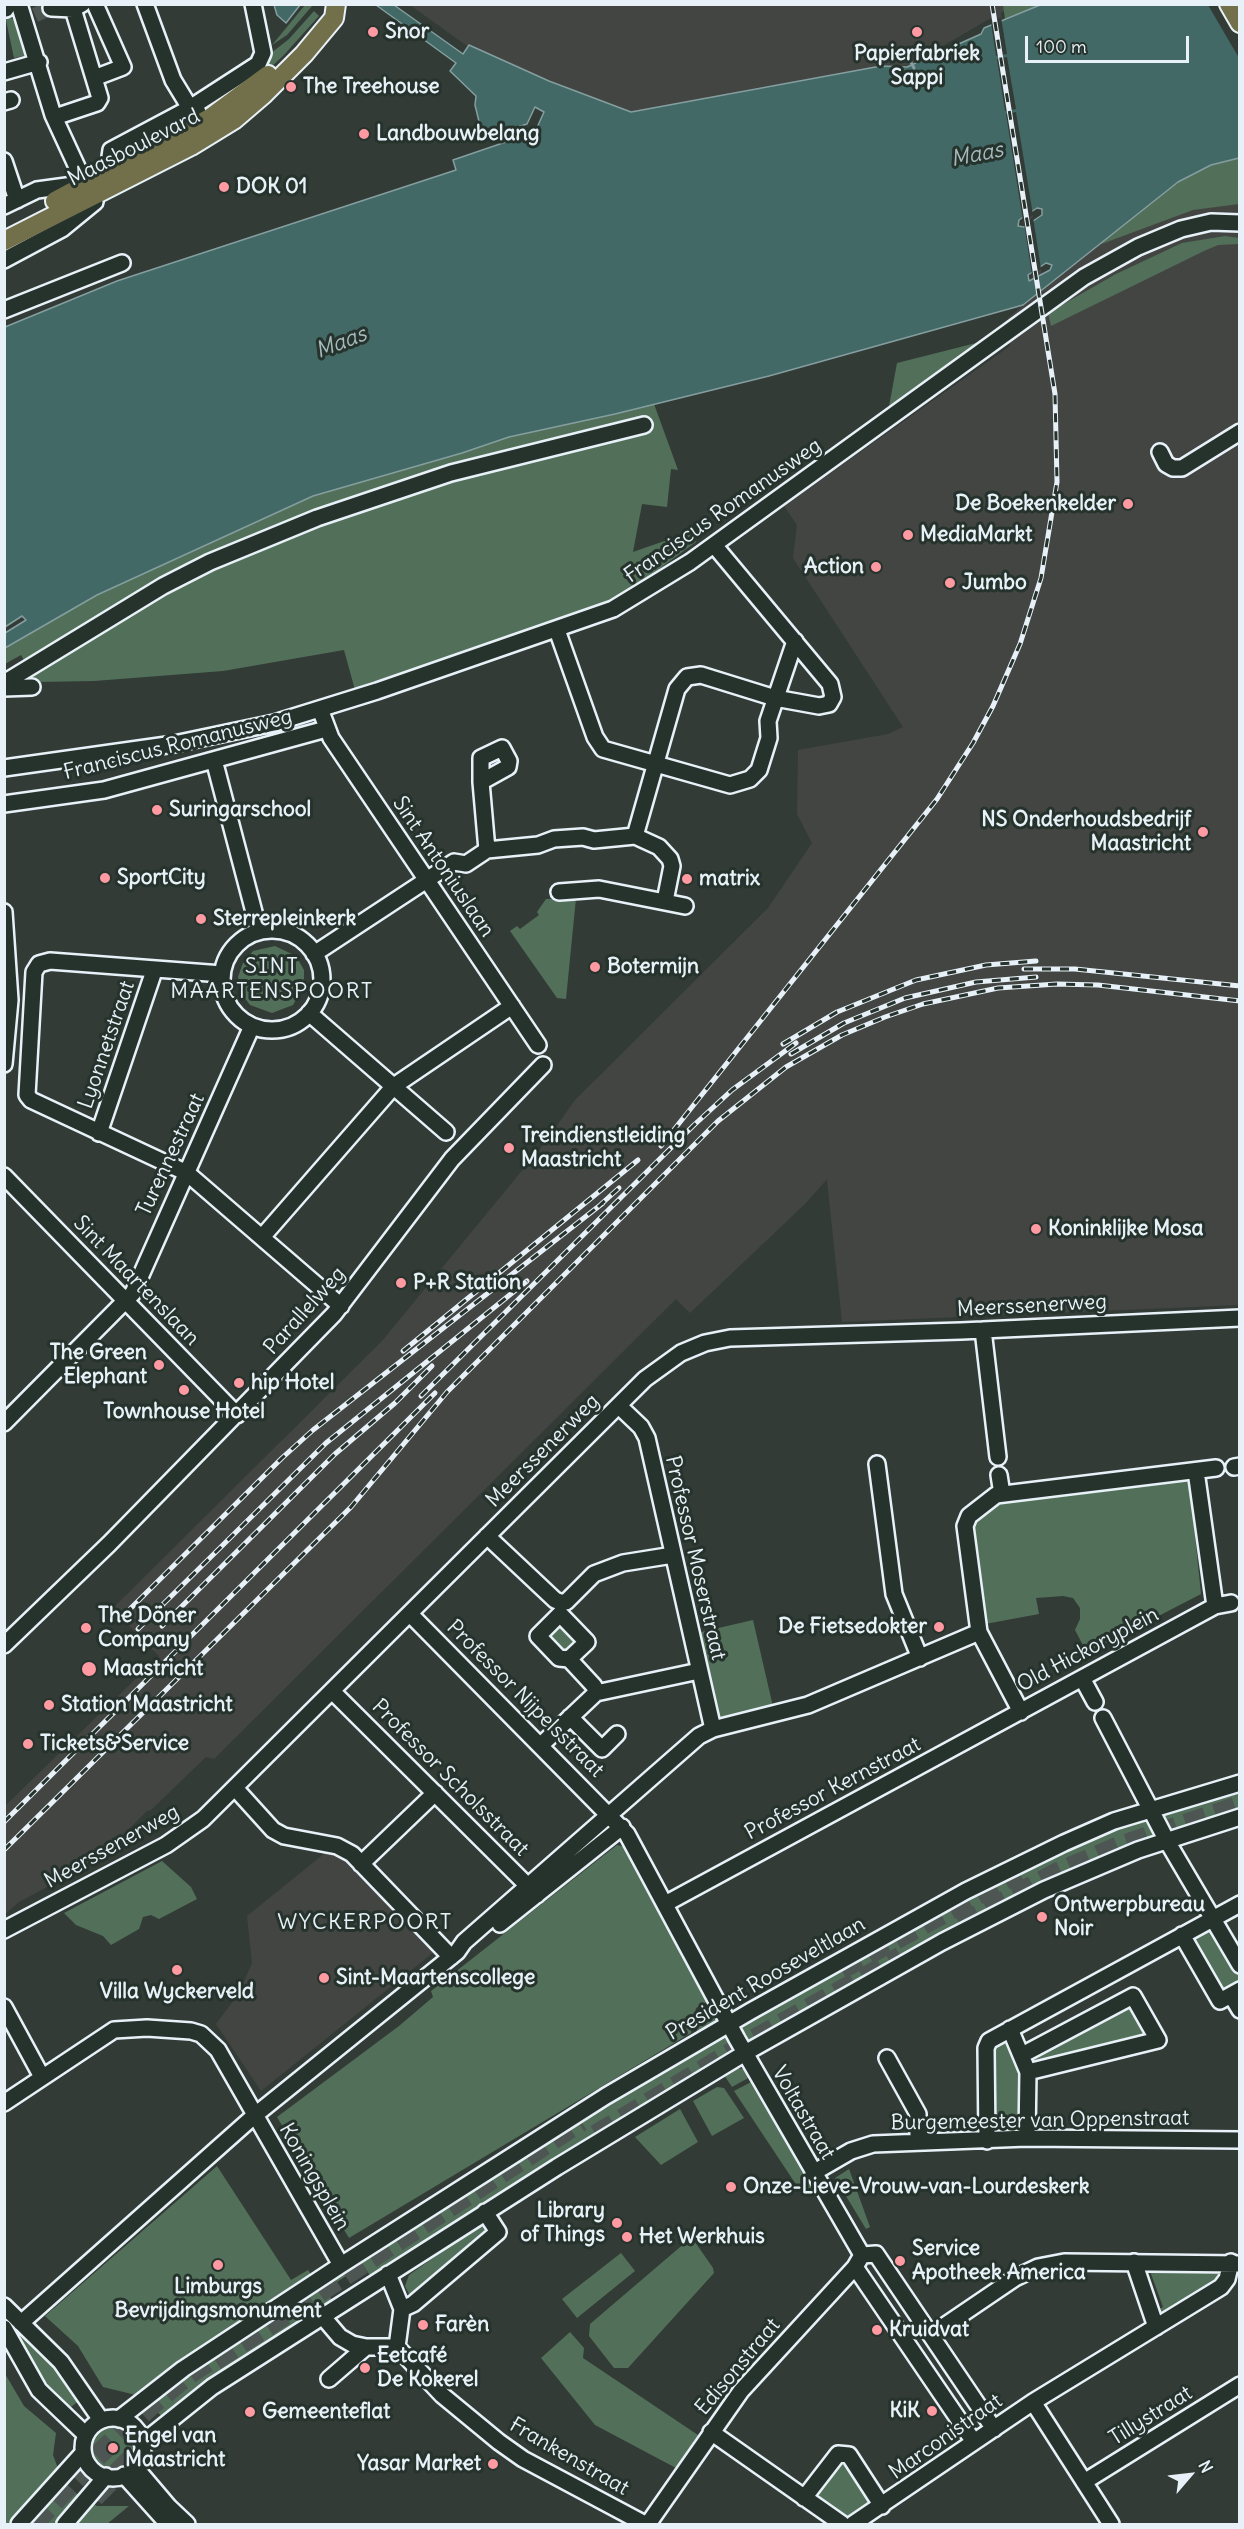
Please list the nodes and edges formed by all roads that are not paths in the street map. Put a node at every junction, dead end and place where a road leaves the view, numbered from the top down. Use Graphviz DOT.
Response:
graph roads {
  1 [pos="95,4"];
  2 [pos="145,4"];
  3 [pos="248,4"];
  4 [pos="254,4"];
  5 [pos="1229,4"];
  6 [pos="336,5"];
  7 [pos="77,7"];
  8 [pos="51,8"];
  9 [pos="20,12"];
  10 [pos="1239,23"];
  11 [pos="259,31"];
  12 [pos="39,62"];
  13 [pos="4,72"];
  14 [pos="94,78"];
  15 [pos="271,80"];
  16 [pos="190,108"];
  17 [pos="54,116"];
  18 [pos="210,118"];
  19 [pos="4,161"];
  20 [pos="115,176"];
  21 [pos="87,189"];
  22 [pos="11,203"];
  23 [pos="1239,223"];
  24 [pos="4,232"];
  25 [pos="4,241"];
  26 [pos="4,260"];
  27 [pos="122,264"];
  28 [pos="4,310"];
  29 [pos="644,425"];
  30 [pos="1239,432"];
  31 [pos="1160,452"];
  32 [pos="714,545"];
  33 [pos="557,630"];
  34 [pos="795,641"];
  35 [pos="4,683"];
  36 [pos="32,687"];
  37 [pos="4,688"];
  38 [pos="775,698"];
  39 [pos="321,709"];
  40 [pos="326,729"];
  41 [pos="214,760"];
  42 [pos="656,763"];
  43 [pos="4,768"];
  44 [pos="480,782"];
  45 [pos="4,804"];
  46 [pos="635,836"];
  47 [pos="487,850"];
  48 [pos="427,881"];
  49 [pos="559,892"];
  50 [pos="665,901"];
  51 [pos="685,906"];
  52 [pos="4,912"];
  53 [pos="259,932"];
  54 [pos="314,954"];
  55 [pos="154,971"];
  56 [pos="222,974"];
  57 [pos="512,1006"];
  58 [pos="309,1013"];
  59 [pos="252,1026"];
  60 [pos="538,1045"];
  61 [pos="4,1064"];
  62 [pos="543,1065"];
  63 [pos="394,1086"];
  64 [pos="446,1132"];
  65 [pos="99,1133"];
  66 [pos="187,1173"];
  67 [pos="4,1176"];
  68 [pos="263,1236"];
  69 [pos="126,1302"];
  70 [pos="341,1306"];
  71 [pos="1239,1318"];
  72 [pos="983,1330"];
  73 [pos="619,1406"];
  74 [pos="237,1415"];
  75 [pos="4,1423"];
  76 [pos="998,1457"];
  77 [pos="877,1464"];
  78 [pos="1216,1468"];
  79 [pos="1196,1471"];
  80 [pos="999,1474"];
  81 [pos="1002,1494"];
  82 [pos="488,1536"];
  83 [pos="673,1555"];
  84 [pos="1232,1604"];
  85 [pos="1215,1606"];
  86 [pos="410,1614"];
  87 [pos="979,1632"];
  88 [pos="4,1645"];
  89 [pos="920,1658"];
  90 [pos="569,1659"];
  91 [pos="699,1671"];
  92 [pos="1082,1678"];
  93 [pos="333,1692"];
  94 [pos="596,1693"];
  95 [pos="1095,1702"];
  96 [pos="1021,1712"];
  97 [pos="570,1718"];
  98 [pos="1103,1718"];
  99 [pos="712,1729"];
  100 [pos="617,1734"];
  101 [pos="541,1745"];
  102 [pos="1239,1784"];
  103 [pos="235,1788"];
  104 [pos="435,1793"];
  105 [pos="1150,1809"];
  106 [pos="610,1814"];
  107 [pos="1239,1817"];
  108 [pos="622,1827"];
  109 [pos="1167,1841"];
  110 [pos="361,1864"];
  111 [pos="532,1891"];
  112 [pos="665,1904"];
  113 [pos="1239,1904"];
  114 [pos="1212,1918"];
  115 [pos="4,1930"];
  116 [pos="1182,1935"];
  117 [pos="454,1954"];
  118 [pos="1239,1965"];
  119 [pos="1230,1995"];
  120 [pos="4,2007"];
  121 [pos="1239,2010"];
  122 [pos="729,2023"];
  123 [pos="1010,2029"];
  124 [pos="745,2053"];
  125 [pos="1022,2055"];
  126 [pos="887,2058"];
  127 [pos="1028,2072"];
  128 [pos="42,2077"];
  129 [pos="4,2103"];
  130 [pos="254,2116"];
  131 [pos="1027,2138"];
  132 [pos="1239,2140"];
  133 [pos="987,2141"];
  134 [pos="918,2142"];
  135 [pos="813,2173"];
  136 [pos="485,2212"];
  137 [pos="864,2259"];
  138 [pos="1134,2262"];
  139 [pos="1235,2263"];
  140 [pos="341,2265"];
  141 [pos="388,2274"];
  142 [pos="4,2306"];
  143 [pos="402,2309"];
  144 [pos="323,2317"];
  145 [pos="21,2323"];
  146 [pos="1156,2327"];
  147 [pos="6,2332"];
  148 [pos="931,2335"];
  149 [pos="366,2347"];
  150 [pos="398,2347"];
  151 [pos="329,2379"];
  152 [pos="1239,2385"];
  153 [pos="1033,2402"];
  154 [pos="119,2419"];
  155 [pos="101,2420"];
  156 [pos="994,2429"];
  157 [pos="711,2432"];
  158 [pos="86,2435"];
  159 [pos="974,2442"];
  160 [pos="142,2443"];
  161 [pos="83,2452"];
  162 [pos="130,2471"];
  163 [pos="106,2476"];
  164 [pos="1084,2482"];
  165 [pos="804,2498"];
  166 [pos="882,2506"];
  167 [pos="78,2517"];
  168 [pos="619,2518"];
  169 [pos="832,2522"];
  170 [pos="19,2524"];
  171 [pos="65,2524"];
  172 [pos="168,2524"];
  173 [pos="187,2524"];
  174 [pos="647,2524"];
  175 [pos="853,2524"];
  176 [pos="1111,2524"];
  1 -- 14 [label="street"];
  2 -- 16 [label="street"];
  3 -- 11 [label="street"];
  4 -- 11 [label="street"];
  5 -- 10 [label="main road"];
  6 -- 15 [label="main road"];
  7 -- 8 [label="street"];
  7 -- 14 [label="street"];
  9 -- 12 [label="street"];
  11 -- 16 [label="street"];
  12 -- 13 [label="street"];
  12 -- 17 [label="street"];
  14 -- 17 [label="street"];
  15 -- 18 [label="main road, Maasboulevard"];
  15 -- 20 [label="main road, Maasboulevard"];
  16 -- 18 [label="street"];
  16 -- 20 [label="street"];
  17 -- 21 [label="street"];
  18 -- 20 [label="main road, Maasboulevard"];
  19 -- 22 [label="street"];
  20 -- 21 [label="main road, Maasboulevard"];
  20 -- 26 [label="street"];
  21 -- 22 [label="street"];
  21 -- 24 [label="main road, Maasboulevard"];
  21 -- 25 [label="main road, Maasboulevard"];
  23 -- 32 [label="street, Franciscus Romanusweg"];
  27 -- 28 [label="street"];
  29 -- 35 [label="street"];
  30 -- 31 [label="street"];
  32 -- 33 [label="street, Franciscus Romanusweg"];
  32 -- 34 [label="street"];
  33 -- 39 [label="street, Franciscus Romanusweg"];
  33 -- 42 [label="street"];
  34 -- 38 [label="street"];
  34 -- 38 [label="street"];
  36 -- 37 [label="street"];
  38 -- 42 [label="street"];
  38 -- 42 [label="street"];
  39 -- 40 [label="street, Sint Antoniuslaan"];
  39 -- 43 [label="street, Franciscus Romanusweg"];
  40 -- 41 [label="street, Franciscus Romanusweg"];
  40 -- 48 [label="street, Sint Antoniuslaan"];
  41 -- 45 [label="street, Franciscus Romanusweg"];
  41 -- 53 [label="street"];
  42 -- 46 [label="street"];
  44 -- 47 [label="street"];
  46 -- 47 [label="street"];
  46 -- 50 [label="street"];
  47 -- 48 [label="street"];
  48 -- 54 [label="street"];
  48 -- 57 [label="street, Sint Antoniuslaan"];
  49 -- 50 [label="street"];
  50 -- 51 [label="street"];
  52 -- 61 [label="street"];
  53 -- 54 [label="street"];
  53 -- 56 [label="street"];
  54 -- 58 [label="street"];
  55 -- 56 [label="street"];
  55 -- 65 [label="street, Lyonnetstraat"];
  55 -- 65 [label="street"];
  56 -- 59 [label="street"];
  57 -- 60 [label="street, Sint Antoniuslaan"];
  57 -- 63 [label="street"];
  58 -- 59 [label="street"];
  58 -- 63 [label="street"];
  59 -- 66 [label="street, Turennestraat"];
  62 -- 70 [label="street, Parallelweg"];
  63 -- 64 [label="street"];
  63 -- 68 [label="street"];
  65 -- 66 [label="street"];
  66 -- 68 [label="street"];
  66 -- 69 [label="street, Turennestraat"];
  67 -- 69 [label="street, Sint Maartenslaan"];
  68 -- 70 [label="street"];
  69 -- 74 [label="street, Sint Maartenslaan"];
  69 -- 75 [label="street, Turennestraat"];
  70 -- 74 [label="street, Parallelweg"];
  71 -- 72 [label="street, Meerssenerweg"];
  72 -- 73 [label="street, Meerssenerweg"];
  72 -- 76 [label="street"];
  73 -- 82 [label="street, Meerssenerweg"];
  73 -- 83 [label="street, Professor Moserstraat"];
  74 -- 88 [label="street, Parallelweg"];
  77 -- 89 [label="street"];
  78 -- 79 [label="street, Old Hickoryplein"];
  79 -- 81 [label="street, Old Hickoryplein"];
  79 -- 85 [label="street"];
  80 -- 81 [label="street"];
  81 -- 87 [label="street, Old Hickoryplein"];
  82 -- 83 [label="street"];
  82 -- 86 [label="street, Meerssenerweg"];
  83 -- 91 [label="street, Professor Moserstraat"];
  84 -- 85 [label="street, Old Hickoryplein"];
  85 -- 92 [label="street, Old Hickoryplein"];
  86 -- 93 [label="street, Meerssenerweg"];
  86 -- 101 [label="street, Professor Nijpelsstraat"];
  87 -- 89 [label="street"];
  87 -- 96 [label="street, Old Hickoryplein"];
  89 -- 99 [label="street"];
  90 -- 94 [label="street"];
  91 -- 94 [label="street"];
  91 -- 99 [label="street, Professor Moserstraat"];
  92 -- 95 [label="street"];
  92 -- 96 [label="street, Old Hickoryplein"];
  93 -- 103 [label="street, Meerssenerweg"];
  93 -- 104 [label="street, Professor Scholsstraat"];
  94 -- 97 [label="street"];
  96 -- 112 [label="street, Professor Kernstraat"];
  97 -- 100 [label="street"];
  97 -- 101 [label="street"];
  98 -- 105 [label="street"];
  99 -- 106 [label="street"];
  101 -- 106 [label="street, Professor Nijpelsstraat"];
  102 -- 105 [label="street, President Rooseveltlaan"];
  103 -- 110 [label="street"];
  103 -- 115 [label="street, Meerssenerweg"];
  104 -- 110 [label="street"];
  104 -- 111 [label="street, Professor Scholsstraat"];
  105 -- 109 [label="street"];
  105 -- 122 [label="street, President Rooseveltlaan"];
  106 -- 108 [label="street, Professor Nijpelsstraat"];
  106 -- 111 [label="street"];
  107 -- 109 [label="street"];
  108 -- 111 [label="street"];
  108 -- 112 [label="street, Professor Nijpelsstraat"];
  109 -- 114 [label="street"];
  109 -- 124 [label="street"];
  110 -- 117 [label="street"];
  111 -- 117 [label="street"];
  112 -- 122 [label="street, Voltastraat"];
  113 -- 114 [label="street"];
  114 -- 116 [label="street"];
  114 -- 118 [label="street"];
  116 -- 119 [label="street"];
  116 -- 123 [label="street"];
  117 -- 130 [label="street"];
  119 -- 121 [label="street"];
  120 -- 128 [label="street"];
  122 -- 124 [label="street, Voltastraat"];
  122 -- 140 [label="street, President Rooseveltlaan"];
  123 -- 125 [label="street"];
  123 -- 133 [label="street"];
  124 -- 135 [label="street, Voltastraat"];
  124 -- 136 [label="street"];
  125 -- 127 [label="street"];
  125 -- 127 [label="street"];
  126 -- 134 [label="street"];
  127 -- 131 [label="street"];
  128 -- 129 [label="street"];
  128 -- 130 [label="street"];
  130 -- 140 [label="street, Koningsplein"];
  130 -- 145 [label="street, Koningsplein"];
  131 -- 132 [label="street, Burgemeester van Oppenstraat"];
  131 -- 133 [label="street, Burgemeester van Oppenstraat"];
  133 -- 134 [label="street, Burgemeester van Oppenstraat"];
  134 -- 135 [label="street, Burgemeester van Oppenstraat"];
  135 -- 137 [label="street, Voltastraat"];
  136 -- 141 [label="street"];
  136 -- 143 [label="street"];
  137 -- 148 [label="street, Voltastraat"];
  137 -- 157 [label="street, Edisonstraat"];
  137 -- 159 [label="street, Voltastraat"];
  138 -- 139 [label="street"];
  138 -- 146 [label="street"];
  138 -- 148 [label="street"];
  139 -- 146 [label="street, Marconistraat"];
  140 -- 154 [label="street, Koningsplein"];
  141 -- 143 [label="street"];
  141 -- 144 [label="street"];
  142 -- 145 [label="street"];
  143 -- 150 [label="street"];
  144 -- 149 [label="street"];
  144 -- 160 [label="street"];
  145 -- 155 [label="street"];
  146 -- 153 [label="street, Marconistraat"];
  147 -- 158 [label="street"];
  148 -- 156 [label="street, Voltastraat"];
  149 -- 150 [label="street"];
  149 -- 151 [label="street"];
  150 -- 168 [label="street, Frankenstraat"];
  152 -- 164 [label="street, Tillystraat"];
  153 -- 156 [label="street, Marconistraat"];
  153 -- 164 [label="street"];
  154 -- 155 [label="street"];
  154 -- 160 [label="street"];
  155 -- 158 [label="street"];
  156 -- 159 [label="street, Marconistraat"];
  157 -- 165 [label="street"];
  157 -- 174 [label="street, Edisonstraat"];
  158 -- 161 [label="street"];
  159 -- 166 [label="street, Marconistraat"];
  160 -- 162 [label="street"];
  161 -- 163 [label="street"];
  161 -- 170 [label="street"];
  162 -- 163 [label="street"];
  162 -- 172 [label="street"];
  162 -- 173 [label="street"];
  163 -- 167 [label="street"];
  164 -- 176 [label="street"];
  165 -- 166 [label="street, Marconistraat"];
  165 -- 169 [label="street"];
  166 -- 175 [label="street, Marconistraat"];
  167 -- 171 [label="street"];
  168 -- 174 [label="street, Frankenstraat"];
}
